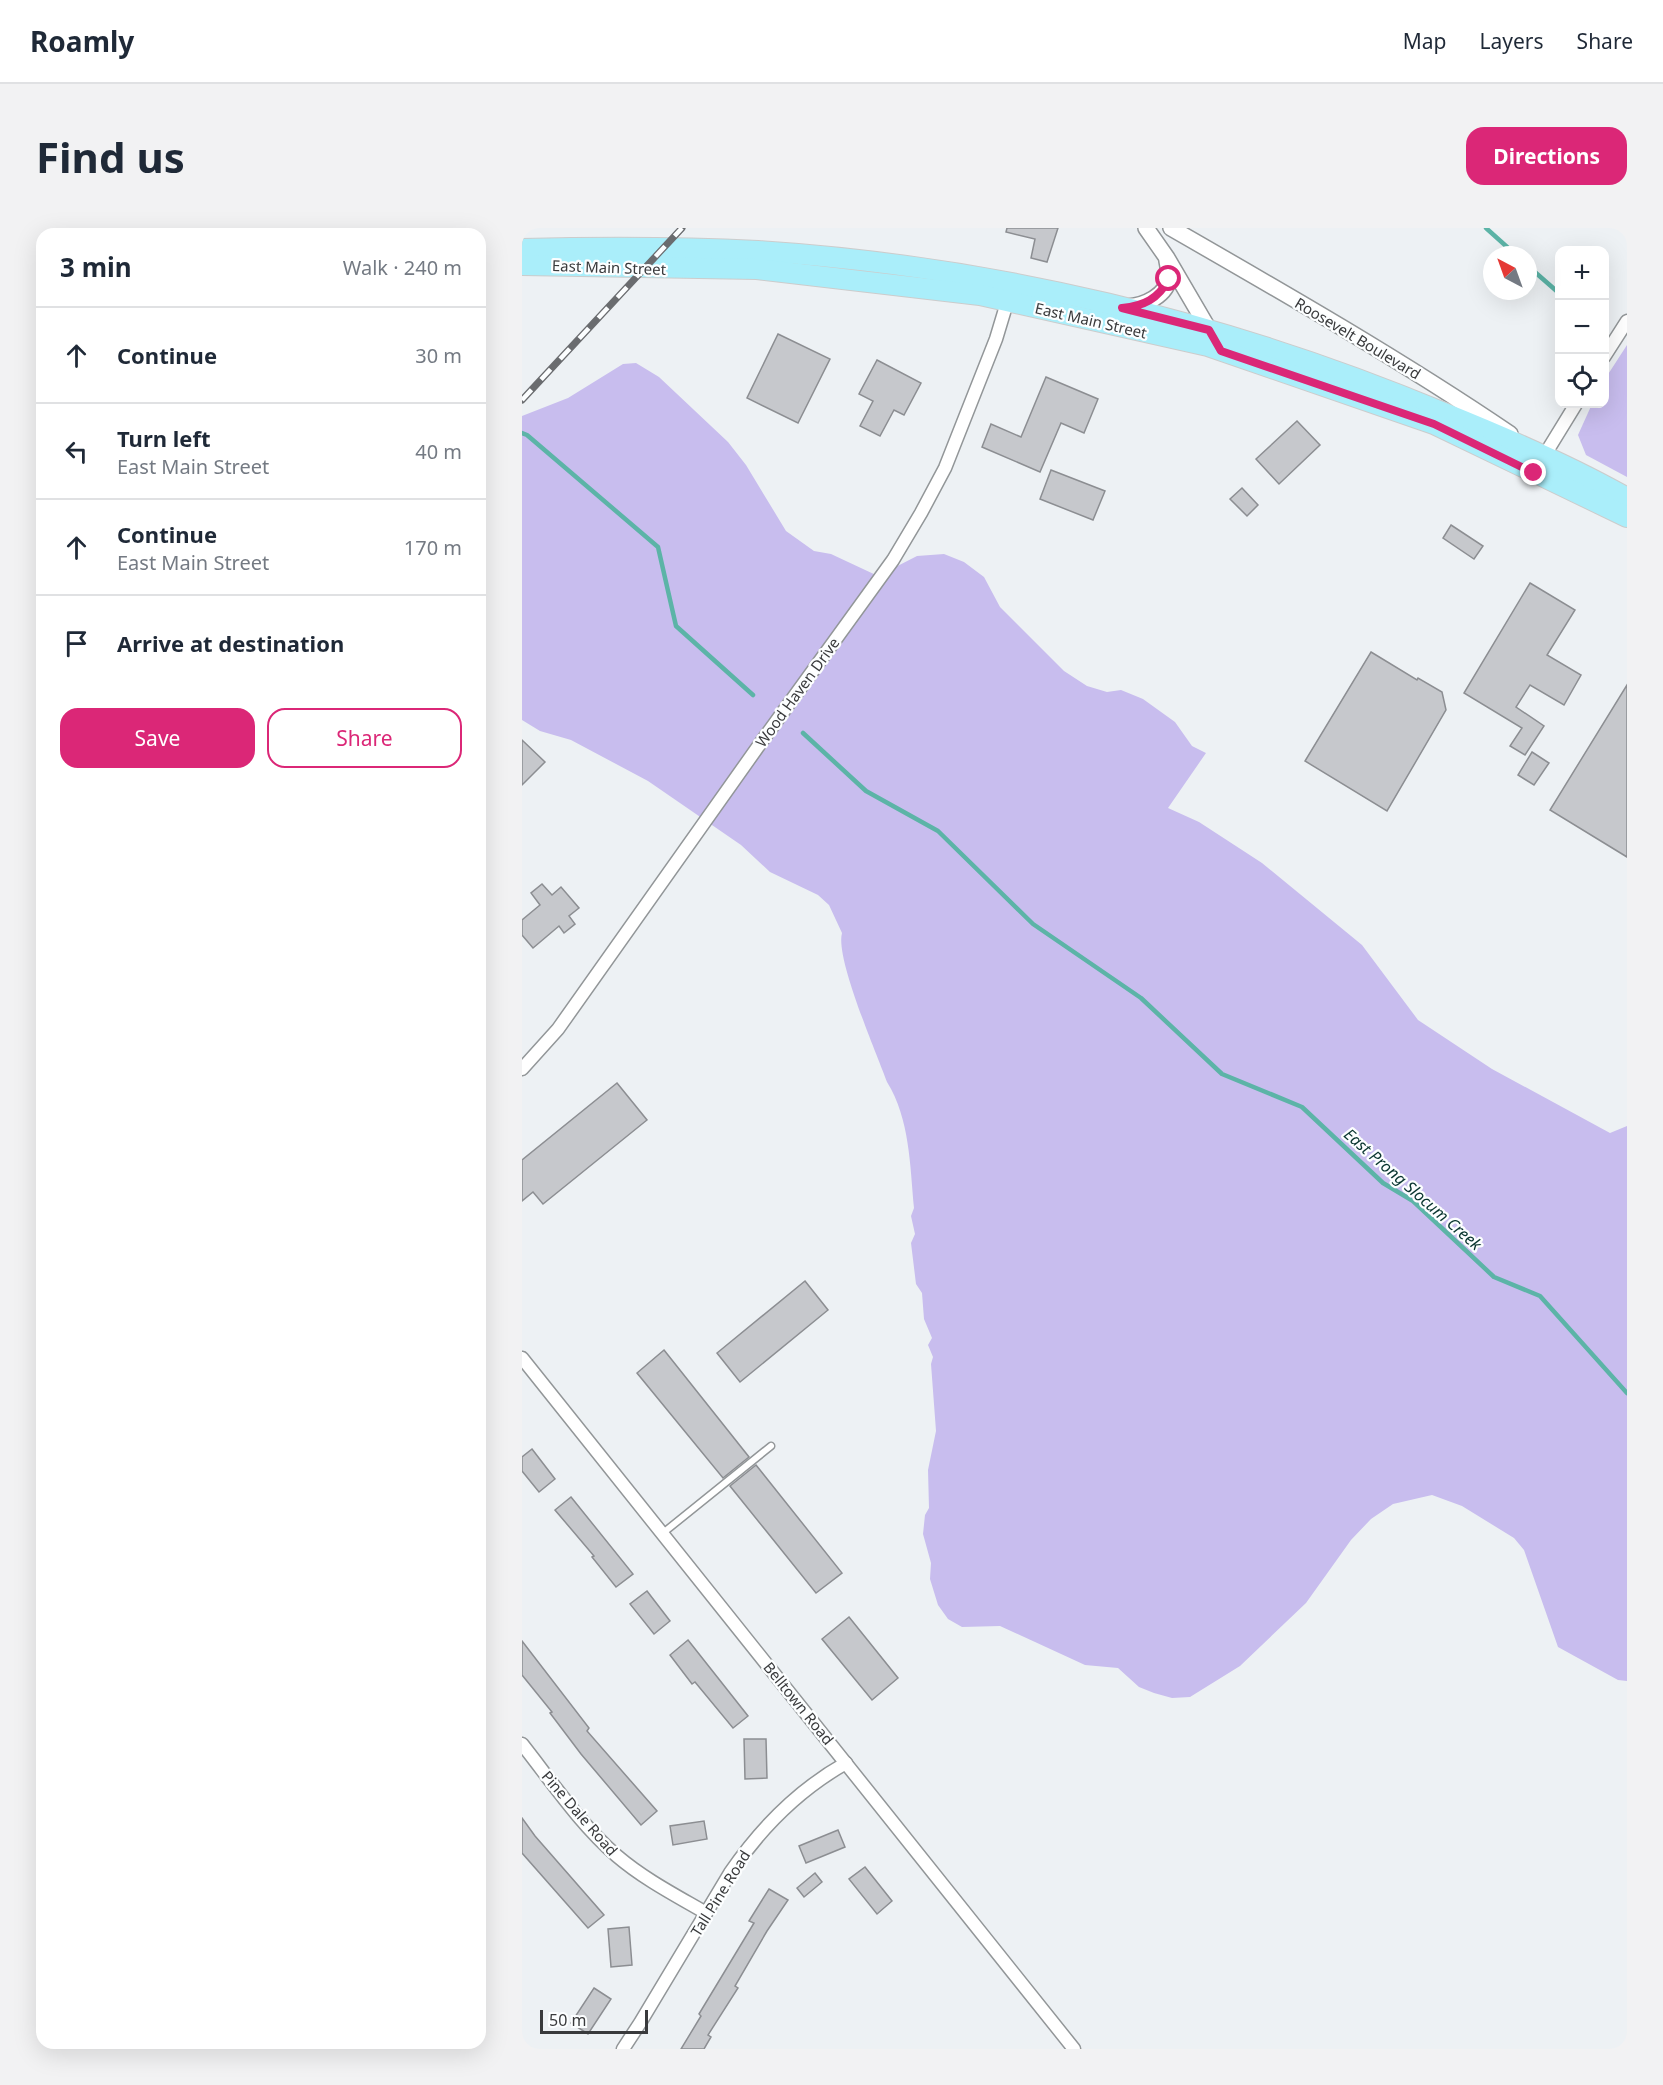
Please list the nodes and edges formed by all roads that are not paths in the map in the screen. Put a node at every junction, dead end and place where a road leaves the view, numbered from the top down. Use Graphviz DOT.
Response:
graph roads {
  1 [pos="1146,228"];
  2 [pos="1171,228"];
  3 [pos="522,249"];
  4 [pos="1167,258"];
  5 [pos="522,265"];
  6 [pos="1010,292"];
  7 [pos="1122,308"];
  8 [pos="1627,321"];
  9 [pos="1209,330"];
  10 [pos="1221,351"];
  11 [pos="1607,354"];
  12 [pos="1573,408"];
  13 [pos="1539,461"];
  14 [pos="1627,498"];
  15 [pos="1627,517"];
  16 [pos="522,1069"];
  17 [pos="522,1358"];
  18 [pos="771,1446"];
  19 [pos="663,1533"];
  20 [pos="522,1744"];
  21 [pos="846,1763"];
  22 [pos="706,1912"];
  23 [pos="622,2049"];
  24 [pos="1074,2049"];
  1 -- 4 [label="street"];
  2 -- 13 [label="street, Roosevelt Boulevard"];
  3 -- 6 [label="main road, East Main Street"];
  4 -- 7 [label="street"];
  4 -- 9 [label="street"];
  5 -- 6 [label="main road, East Main Street"];
  6 -- 7 [label="main road, East Main Street"];
  6 -- 10 [label="main road, East Main Street"];
  6 -- 16 [label="street, Wood Haven Drive"];
  7 -- 9 [label="main road, East Main Street"];
  8 -- 11 [label="street"];
  9 -- 10 [label="street"];
  9 -- 13 [label="main road, East Main Street"];
  10 -- 13 [label="main road, East Main Street"];
  12 -- 13 [label="street"];
  13 -- 14 [label="main road, East Main Street"];
  13 -- 15 [label="main road, East Main Street"];
  17 -- 19 [label="street, Belltown Road"];
  18 -- 19 [label="lane"];
  19 -- 21 [label="street, Belltown Road"];
  20 -- 22 [label="street, Pine Dale Road"];
  21 -- 22 [label="street, Tall Pine Road"];
  21 -- 24 [label="street, Belltown Road"];
  22 -- 23 [label="street, Tall Pine Road"];
}
